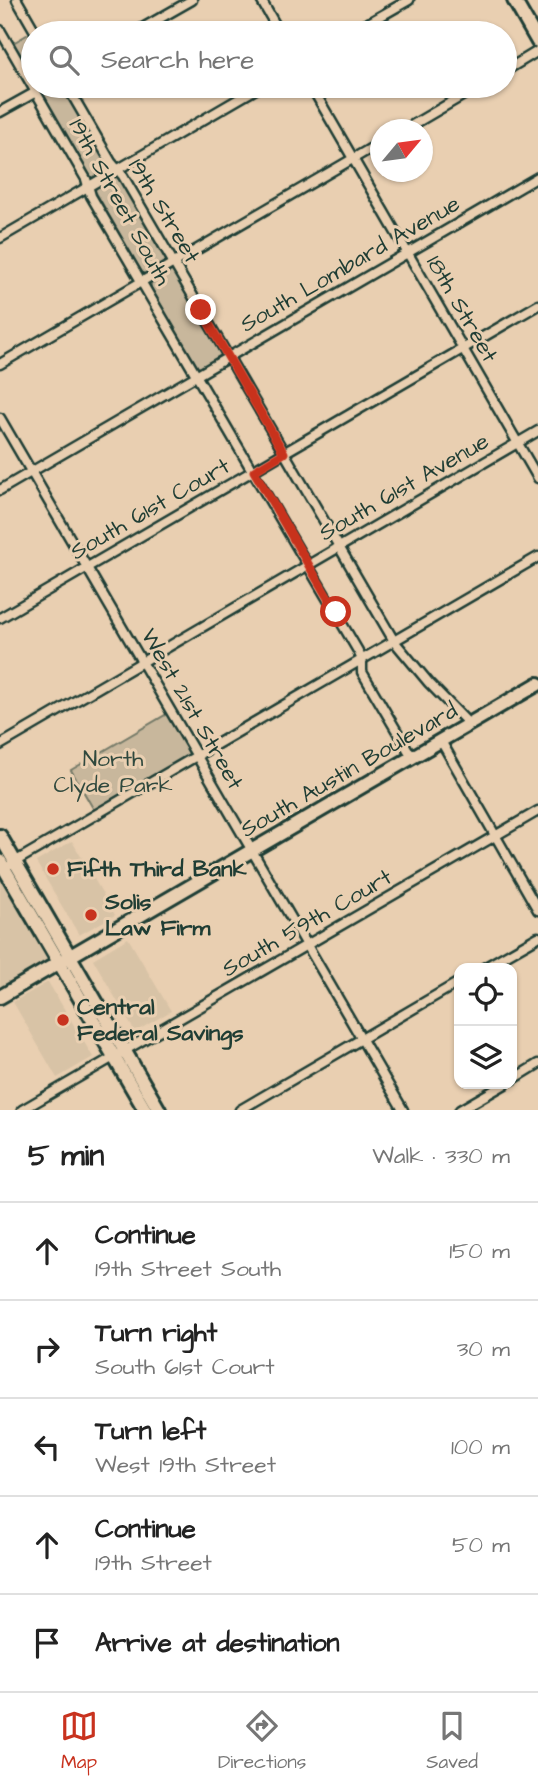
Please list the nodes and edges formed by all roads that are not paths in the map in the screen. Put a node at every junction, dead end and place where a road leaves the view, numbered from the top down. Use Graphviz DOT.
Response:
graph roads {
  1 [pos="17,0"];
  2 [pos="192,0"];
  3 [pos="261,0"];
  4 [pos="408,0"];
  5 [pos="514,0"];
  6 [pos="29,21"];
  7 [pos="155,21"];
  8 [pos="273,21"];
  9 [pos="372,21"];
  10 [pos="0,30"];
  11 [pos="538,42"];
  12 [pos="538,51"];
  13 [pos="517,64"];
  14 [pos="21,66"];
  15 [pos="25,98"];
  16 [pos="39,98"];
  17 [pos="74,98"];
  18 [pos="240,98"];
  19 [pos="318,98"];
  20 [pos="459,98"];
  21 [pos="0,112"];
  22 [pos="423,119"];
  23 [pos="370,149"];
  24 [pos="353,159"];
  25 [pos="117,169"];
  26 [pos="538,177"];
  27 [pos="88,187"];
  28 [pos="0,238"];
  29 [pos="408,253"];
  30 [pos="174,263"];
  31 [pos="142,282"];
  32 [pos="538,305"];
  33 [pos="463,349"];
  34 [pos="229,357"];
  35 [pos="0,364"];
  36 [pos="197,376"];
  37 [pos="0,418"];
  38 [pos="538,432"];
  39 [pos="518,443"];
  40 [pos="284,453"];
  41 [pos="254,471"];
  42 [pos="32,472"];
  43 [pos="538,478"];
  44 [pos="0,490"];
  45 [pos="339,547"];
  46 [pos="538,557"];
  47 [pos="308,565"];
  48 [pos="87,568"];
  49 [pos="0,618"];
  50 [pos="394,641"];
  51 [pos="362,660"];
  52 [pos="142,662"];
  53 [pos="538,684"];
  54 [pos="469,724"];
  55 [pos="441,741"];
  56 [pos="0,745"];
  57 [pos="197,756"];
  58 [pos="412,757"];
  59 [pos="538,811"];
  60 [pos="0,836"];
  61 [pos="495,836"];
  62 [pos="252,850"];
  63 [pos="5,865"];
  64 [pos="538,910"];
  65 [pos="538,937"];
  66 [pos="307,945"];
  67 [pos="64,959"];
  68 [pos="493,963"];
  69 [pos="454,985"];
  70 [pos="0,997"];
  71 [pos="362,1039"];
  72 [pos="119,1054"];
  73 [pos="538,1064"];
  74 [pos="517,1077"];
  75 [pos="496,1089"];
  76 [pos="22,1110"];
  77 [pos="145,1110"];
  78 [pos="159,1110"];
  79 [pos="240,1110"];
  80 [pos="403,1110"];
  81 [pos="460,1110"];
  1 -- 6 [label="street"];
  2 -- 7 [label="street"];
  3 -- 8 [label="street"];
  4 -- 9 [label="street"];
  5 -- 11 [label="street"];
  10 -- 14 [label="street, 19th Street South"];
  12 -- 13 [label="street"];
  15 -- 21 [label="street"];
  16 -- 27 [label="street, 19th Street South"];
  17 -- 25 [label="street, 19th Street"];
  18 -- 25 [label="street"];
  19 -- 24 [label="street, 18th Street"];
  20 -- 22 [label="street"];
  23 -- 24 [label="street"];
  24 -- 29 [label="street, 18th Street"];
  24 -- 30 [label="street"];
  25 -- 27 [label="street"];
  25 -- 30 [label="street, 19th Street"];
  26 -- 29 [label="street, South Lombard Avenue"];
  27 -- 28 [label="street"];
  27 -- 31 [label="street, 19th Street South"];
  29 -- 33 [label="street, 18th Street"];
  29 -- 34 [label="street, South Lombard Avenue"];
  30 -- 31 [label="street"];
  30 -- 34 [label="street, 19th Street"];
  31 -- 35 [label="street"];
  31 -- 36 [label="street, 19th Street South"];
  32 -- 33 [label="street, South 61st Court"];
  33 -- 39 [label="street, 18th Street"];
  33 -- 40 [label="street, South 61st Court"];
  34 -- 36 [label="street, South Lombard Avenue"];
  34 -- 40 [label="street, 19th Street"];
  36 -- 41 [label="street, 19th Street South"];
  36 -- 42 [label="street, South Lombard Avenue"];
  37 -- 42 [label="street, West 21st Street"];
  38 -- 39 [label="street, South 61st Avenue"];
  39 -- 43 [label="street, 18th Street"];
  39 -- 45 [label="street, South 61st Avenue"];
  40 -- 41 [label="street, South 61st Court"];
  40 -- 45 [label="street, 19th Street"];
  41 -- 47 [label="street, 19th Street South"];
  41 -- 48 [label="street, South 61st Court"];
  42 -- 44 [label="street, South Lombard Avenue"];
  42 -- 48 [label="street, West 21st Street"];
  45 -- 47 [label="street, South 61st Avenue"];
  45 -- 50 [label="street, 19th Street"];
  46 -- 50 [label="street"];
  47 -- 51 [label="street, 19th Street South"];
  47 -- 52 [label="street, South 61st Avenue"];
  48 -- 49 [label="street, South 61st Court"];
  48 -- 52 [label="street, West 21st Street"];
  50 -- 51 [label="street"];
  50 -- 54 [label="street, 19th Street"];
  51 -- 57 [label="street"];
  51 -- 58 [label="street, 19th Street South"];
  52 -- 56 [label="street, South 61st Avenue"];
  52 -- 57 [label="street, West 21st Street"];
  53 -- 54 [label="street, South Austin Boulevard"];
  54 -- 55 [label="street, South Austin Boulevard"];
  55 -- 58 [label="street, South Austin Boulevard"];
  55 -- 61 [label="street"];
  57 -- 62 [label="street, West 21st Street"];
  57 -- 63 [label="street"];
  58 -- 62 [label="street, South Austin Boulevard"];
  59 -- 61 [label="street, South 59th Court"];
  60 -- 63 [label="street"];
  61 -- 64 [label="street"];
  61 -- 66 [label="street, South 59th Court"];
  62 -- 66 [label="street, West 21st Street"];
  62 -- 67 [label="street, South Austin Boulevard"];
  63 -- 67 [label="street"];
  65 -- 68 [label="street"];
  66 -- 71 [label="street, West 21st Street"];
  66 -- 72 [label="street, South 59th Court"];
  67 -- 70 [label="street, South Austin Boulevard"];
  67 -- 72 [label="street"];
  69 -- 71 [label="street"];
  71 -- 79 [label="street"];
  71 -- 80 [label="street, West 21st Street"];
  72 -- 76 [label="street, South 59th Court"];
  72 -- 77 [label="street"];
  72 -- 78 [label="street"];
  73 -- 74 [label="street"];
  75 -- 81 [label="street"];
}
